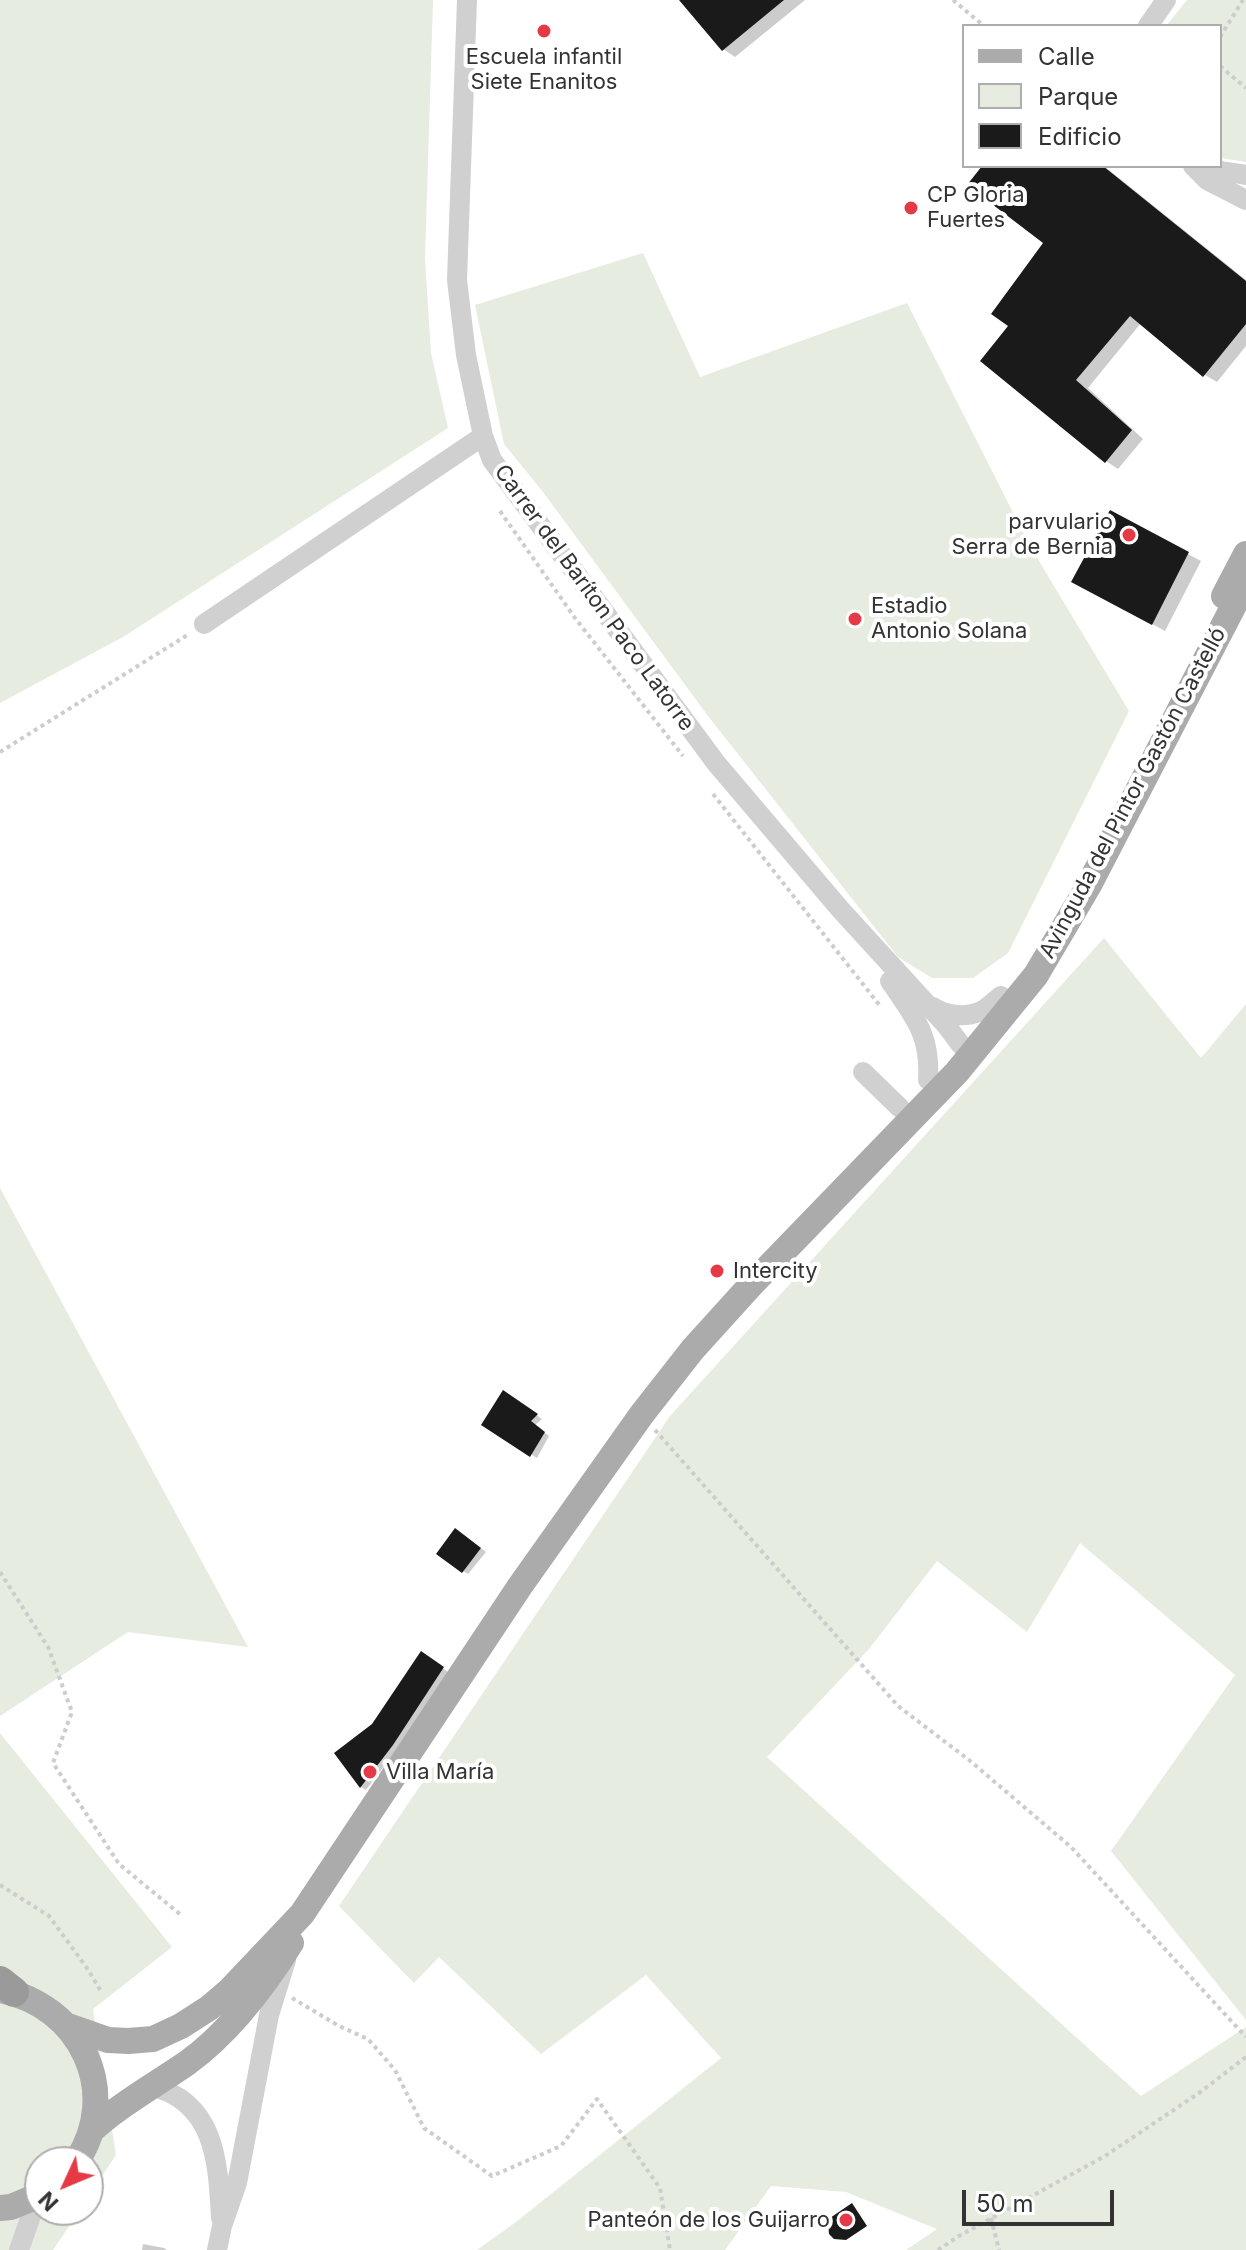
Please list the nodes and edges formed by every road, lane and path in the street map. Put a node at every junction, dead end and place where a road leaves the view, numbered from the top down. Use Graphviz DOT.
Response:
graph roads {
  1 [pos="467,0"];
  2 [pos="953,0"];
  3 [pos="1166,0"];
  4 [pos="1243,0"];
  5 [pos="982,24"];
  6 [pos="1149,24"];
  7 [pos="1222,34"];
  8 [pos="1222,68"];
  9 [pos="1246,88"];
  10 [pos="1195,168"];
  11 [pos="1212,168"];
  12 [pos="1246,175"];
  13 [pos="1246,200"];
  14 [pos="483,436"];
  15 [pos="500,511"];
  16 [pos="1246,554"];
  17 [pos="1246,582"];
  18 [pos="204,624"];
  19 [pos="0,752"];
  20 [pos="687,761"];
  21 [pos="706,785"];
  22 [pos="840,909"];
  23 [pos="1001,996"];
  24 [pos="919,998"];
  25 [pos="889,1017"];
  26 [pos="961,1045"];
  27 [pos="863,1072"];
  28 [pos="930,1088"];
  29 [pos="900,1108"];
  30 [pos="642,1414"];
  31 [pos="0,1572"];
  32 [pos="520,1586"];
  33 [pos="0,1885"];
  34 [pos="181,1915"];
  35 [pos="298,1926"];
  36 [pos="5,1988"];
  37 [pos="277,1988"];
  38 [pos="102,1993"];
  39 [pos="68,2026"];
  40 [pos="1246,2037"];
  41 [pos="1246,2057"];
  42 [pos="151,2086"];
  43 [pos="92,2130"];
  44 [pos="85,2146"];
  45 [pos="24,2202"];
  46 [pos="0,2208"];
  47 [pos="991,2218"];
  48 [pos="27,2226"];
  49 [pos="222,2226"];
  50 [pos="19,2250"];
  51 [pos="217,2250"];
  52 [pos="670,2250"];
  53 [pos="938,2250"];
  54 [pos="999,2250"];
  1 -- 14 [label="street, Carrer del Baríton Paco Latorre"];
  2 -- 5 [label="path"];
  3 -- 6 [label="street"];
  4 -- 7 [label="path"];
  8 -- 9 [label="path"];
  10 -- 13 [label="street"];
  11 -- 12 [label="street"];
  14 -- 18 [label="street"];
  14 -- 22 [label="street, Carrer del Baríton Paco Latorre"];
  15 -- 20 [label="path"];
  16 -- 23 [label="main road, Avinguda del Pintor Gastón Castelló"];
  17 -- 28 [label="main road, Avinguda del Pintor Gastón Castelló"];
  18 -- 19 [label="path"];
  21 -- 25 [label="path"];
  22 -- 24 [label="street, Carrer del Baríton Paco Latorre"];
  22 -- 28 [label="street, Carrer del Baríton Paco Latorre"];
  23 -- 24 [label="street, Avinguda del Pintor Gastón Castelló"];
  23 -- 26 [label="main road, Avinguda del Pintor Gastón Castelló"];
  24 -- 26 [label="street, Carrer del Baríton Paco Latorre"];
  26 -- 28 [label="main road, Avinguda del Pintor Gastón Castelló"];
  27 -- 29 [label="street"];
  28 -- 29 [label="main road, Avinguda del Pintor Gastón Castelló"];
  28 -- 30 [label="main road, Avinguda del Pintor Gastón Castelló"];
  29 -- 32 [label="main road, Avinguda del Pintor Gastón Castelló"];
  30 -- 32 [label="main road, Avinguda del Pintor Gastón Castelló"];
  30 -- 40 [label="path"];
  31 -- 34 [label="path"];
  32 -- 35 [label="main road, Avinguda del Pintor Gastón Castelló"];
  33 -- 38 [label="path"];
  35 -- 37 [label="street, Avinguda del Pintor Gastón Castelló"];
  35 -- 39 [label="main road, Avinguda del Pintor Gastón Castelló"];
  35 -- 42 [label="main road, Avinguda del Pintor Gastón Castelló"];
  36 -- 39 [label="main road"];
  37 -- 49 [label="street, Avinguda del Pintor Gastón Castelló"];
  37 -- 52 [label="path"];
  39 -- 43 [label="main road"];
  41 -- 47 [label="path"];
  42 -- 43 [label="main road, Avinguda del Pintor Gastón Castelló"];
  42 -- 49 [label="street, Avinguda del Pintor Gastón Castelló"];
  43 -- 44 [label="main road"];
  45 -- 46 [label="main road"];
  47 -- 53 [label="path"];
  47 -- 54 [label="path"];
  48 -- 50 [label="street"];
  49 -- 51 [label="street, Avinguda del Pintor Gastón Castelló"];
}
